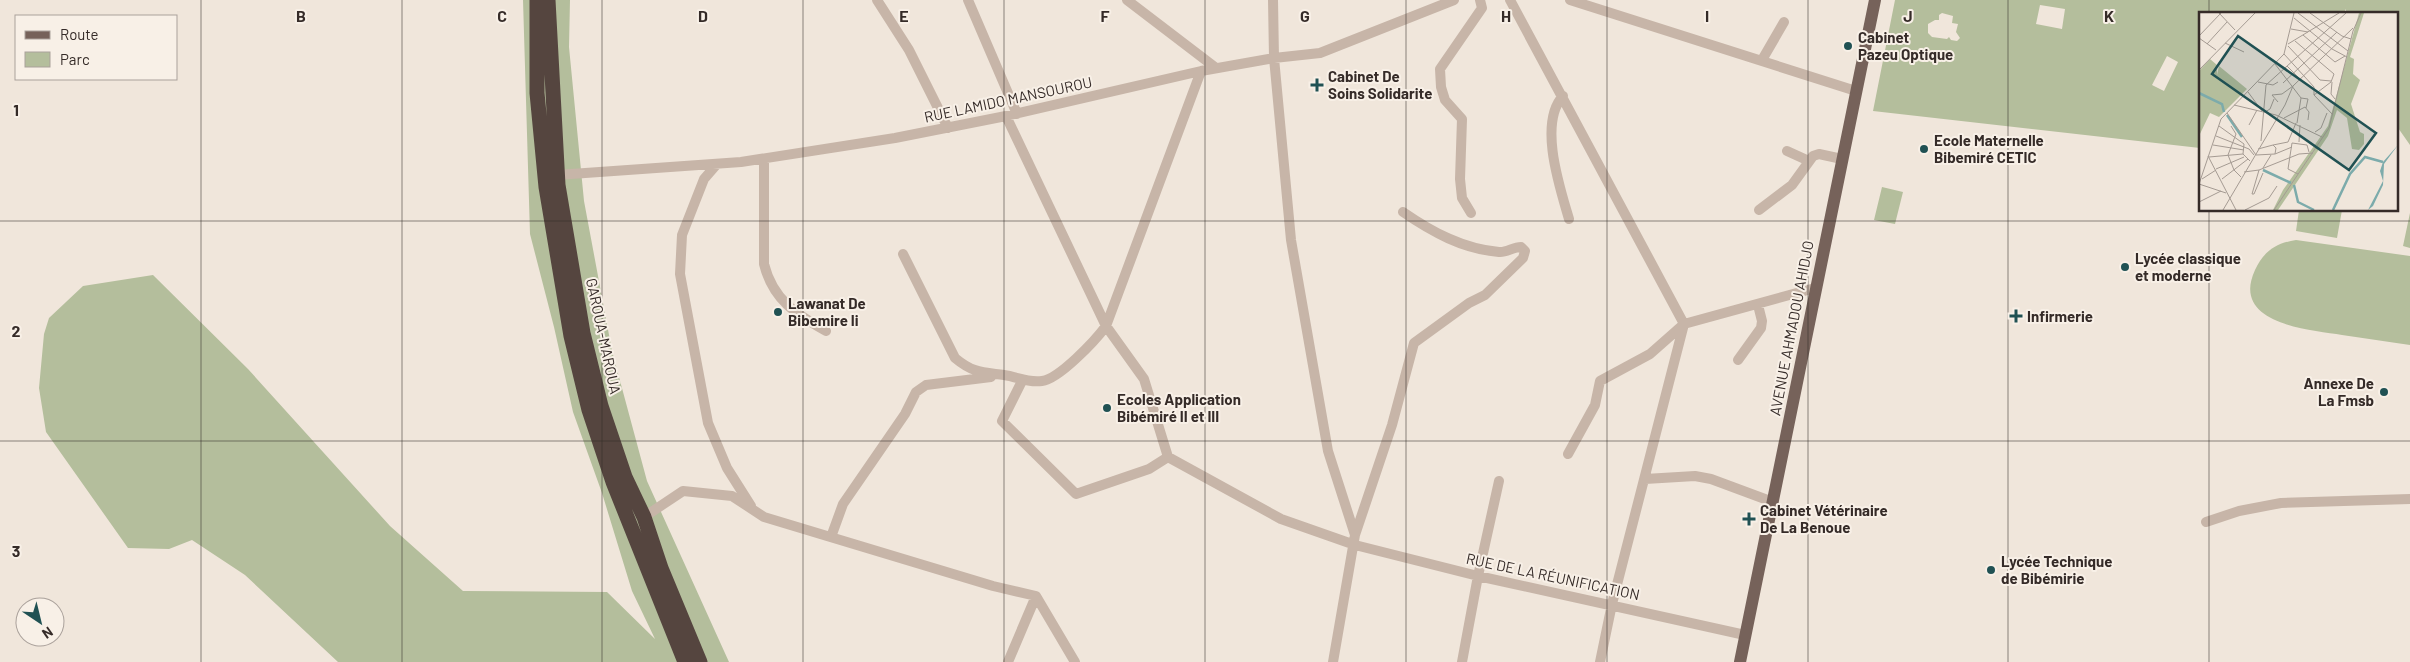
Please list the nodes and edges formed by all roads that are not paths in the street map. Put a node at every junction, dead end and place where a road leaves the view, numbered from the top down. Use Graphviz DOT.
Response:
graph roads {
  1 [pos="537,0"];
  2 [pos="548,0"];
  3 [pos="877,0"];
  4 [pos="968,0"];
  5 [pos="1127,0"];
  6 [pos="1273,0"];
  7 [pos="1454,0"];
  8 [pos="1480,0"];
  9 [pos="1510,0"];
  10 [pos="1570,0"];
  11 [pos="1875,0"];
  12 [pos="1784,22"];
  13 [pos="1274,58"];
  14 [pos="1762,60"];
  15 [pos="1216,68"];
  16 [pos="1201,70"];
  17 [pos="1856,91"];
  18 [pos="1563,96"];
  19 [pos="1017,114"];
  20 [pos="1006,116"];
  21 [pos="948,128"];
  22 [pos="1786,152"];
  23 [pos="764,159"];
  24 [pos="1842,159"];
  25 [pos="1809,161"];
  26 [pos="717,164"];
  27 [pos="557,175"];
  28 [pos="1758,210"];
  29 [pos="1403,212"];
  30 [pos="1471,213"];
  31 [pos="1570,219"];
  32 [pos="903,254"];
  33 [pos="1815,288"];
  34 [pos="1758,305"];
  35 [pos="1684,324"];
  36 [pos="1106,326"];
  37 [pos="826,332"];
  38 [pos="1738,360"];
  39 [pos="1007,375"];
  40 [pos="1022,381"];
  41 [pos="1568,454"];
  42 [pos="1168,457"];
  43 [pos="1645,479"];
  44 [pos="1499,481"];
  45 [pos="2410,499"];
  46 [pos="1773,502"];
  47 [pos="752,509"];
  48 [pos="644,517"];
  49 [pos="2206,522"];
  50 [pos="1355,534"];
  51 [pos="831,537"];
  52 [pos="1355,545"];
  53 [pos="1478,576"];
  54 [pos="1036,596"];
  55 [pos="1612,604"];
  56 [pos="1745,635"];
  57 [pos="686,662"];
  58 [pos="700,662"];
  59 [pos="1008,662"];
  60 [pos="1076,662"];
  61 [pos="1334,662"];
  62 [pos="1462,662"];
  63 [pos="1600,662"];
  64 [pos="1740,662"];
  1 -- 57 [label="highway, GAROUA-MAROUA"];
  2 -- 27 [label="highway, GAROUA-MAROUA"];
  3 -- 21 [label="street"];
  4 -- 19 [label="street"];
  5 -- 15 [label="street"];
  6 -- 13 [label="street"];
  7 -- 13 [label="street, RUE LAMIDO MANSOUROU"];
  8 -- 30 [label="street"];
  9 -- 18 [label="street"];
  10 -- 14 [label="street"];
  11 -- 17 [label="main road, AVENUE AHMADOU AHIDJO"];
  12 -- 14 [label="street"];
  13 -- 15 [label="street, RUE LAMIDO MANSOUROU"];
  13 -- 50 [label="street"];
  14 -- 17 [label="street"];
  15 -- 16 [label="street, RUE LAMIDO MANSOUROU"];
  16 -- 19 [label="street, RUE LAMIDO MANSOUROU"];
  16 -- 36 [label="street"];
  17 -- 24 [label="main road, AVENUE AHMADOU AHIDJO"];
  18 -- 31 [label="street"];
  18 -- 35 [label="street"];
  19 -- 20 [label="street, RUE LAMIDO MANSOUROU"];
  20 -- 21 [label="street, RUE LAMIDO MANSOUROU"];
  20 -- 36 [label="street"];
  21 -- 23 [label="street, RUE LAMIDO MANSOUROU"];
  22 -- 25 [label="street"];
  23 -- 26 [label="street, RUE LAMIDO MANSOUROU"];
  23 -- 37 [label="street"];
  24 -- 25 [label="street"];
  24 -- 33 [label="main road, AVENUE AHMADOU AHIDJO"];
  25 -- 28 [label="street"];
  26 -- 27 [label="street, RUE LAMIDO MANSOUROU"];
  26 -- 47 [label="street"];
  27 -- 48 [label="highway, GAROUA-MAROUA"];
  29 -- 50 [label="street"];
  32 -- 39 [label="street"];
  33 -- 34 [label="street"];
  33 -- 46 [label="main road, AVENUE AHMADOU AHIDJO"];
  34 -- 35 [label="street"];
  34 -- 38 [label="street"];
  35 -- 41 [label="street"];
  35 -- 43 [label="street"];
  36 -- 40 [label="street"];
  36 -- 42 [label="street"];
  39 -- 40 [label="street"];
  39 -- 51 [label="street"];
  40 -- 42 [label="street"];
  42 -- 52 [label="street, RUE DE LA RÉUNIFICATION"];
  43 -- 46 [label="street"];
  43 -- 55 [label="street"];
  44 -- 53 [label="street"];
  45 -- 49 [label="street"];
  46 -- 56 [label="main road, AVENUE AHMADOU AHIDJO"];
  47 -- 48 [label="street"];
  47 -- 51 [label="street"];
  48 -- 58 [label="highway, GAROUA-MAROUA"];
  50 -- 52 [label="street"];
  51 -- 54 [label="street"];
  52 -- 53 [label="street, RUE DE LA RÉUNIFICATION"];
  52 -- 61 [label="street"];
  53 -- 55 [label="street, RUE DE LA RÉUNIFICATION"];
  53 -- 62 [label="street"];
  54 -- 59 [label="street"];
  54 -- 60 [label="street"];
  55 -- 56 [label="street, RUE DE LA RÉUNIFICATION"];
  55 -- 63 [label="street"];
  56 -- 64 [label="main road, AVENUE AHMADOU AHIDJO"];
}
